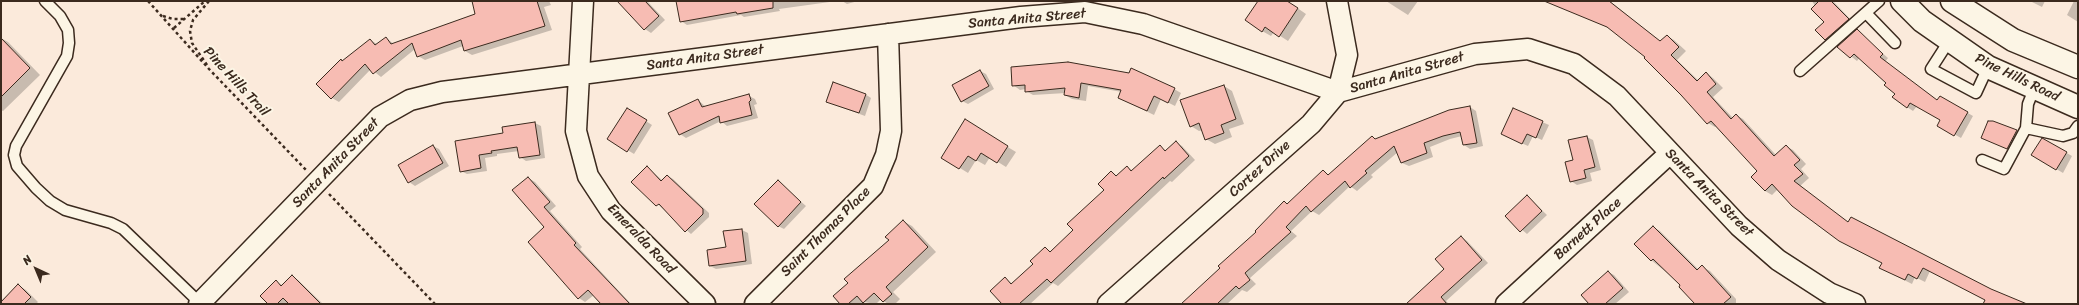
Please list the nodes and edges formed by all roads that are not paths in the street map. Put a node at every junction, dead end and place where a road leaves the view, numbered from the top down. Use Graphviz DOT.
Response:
graph roads {
  1 [pos="45,1"];
  2 [pos="583,1"];
  3 [pos="1338,1"];
  4 [pos="1879,1"];
  5 [pos="1902,1"];
  6 [pos="1952,1"];
  7 [pos="1866,13"];
  8 [pos="888,34"];
  9 [pos="1949,41"];
  10 [pos="1895,43"];
  11 [pos="1988,67"];
  12 [pos="2078,67"];
  13 [pos="1800,71"];
  14 [pos="579,75"];
  15 [pos="2034,89"];
  16 [pos="1338,92"];
  17 [pos="2078,107"];
  18 [pos="2078,126"];
  19 [pos="2026,128"];
  20 [pos="1670,154"];
  21 [pos="1982,160"];
  22 [pos="200,304"];
  23 [pos="705,304"];
  24 [pos="755,304"];
  25 [pos="1108,304"];
  26 [pos="1506,304"];
  27 [pos="1855,304"];
  1 -- 22 [label="lane"];
  2 -- 14 [label="street, Emeralda Road"];
  3 -- 16 [label="street, Cortez Drive"];
  4 -- 7 [label="lane"];
  5 -- 9 [label="main road, Pine Hills Road"];
  6 -- 12 [label="main road"];
  7 -- 10 [label="lane"];
  7 -- 13 [label="lane"];
  8 -- 14 [label="street, Santa Anita Street"];
  8 -- 16 [label="street, Santa Anita Street"];
  8 -- 24 [label="street, Saint Thomas Place"];
  9 -- 11 [label="main road, Pine Hills Road"];
  9 -- 11 [label="lane"];
  11 -- 15 [label="main road, Pine Hills Road"];
  14 -- 22 [label="street, Santa Anita Street"];
  14 -- 23 [label="street, Emeralda Road"];
  15 -- 17 [label="main road, Pine Hills Road"];
  15 -- 19 [label="lane"];
  16 -- 20 [label="street, Santa Anita Street"];
  16 -- 25 [label="street, Cortez Drive"];
  18 -- 19 [label="lane"];
  19 -- 21 [label="lane"];
  20 -- 26 [label="street, Barnett Place"];
  20 -- 27 [label="street, Santa Anita Street"];
}
